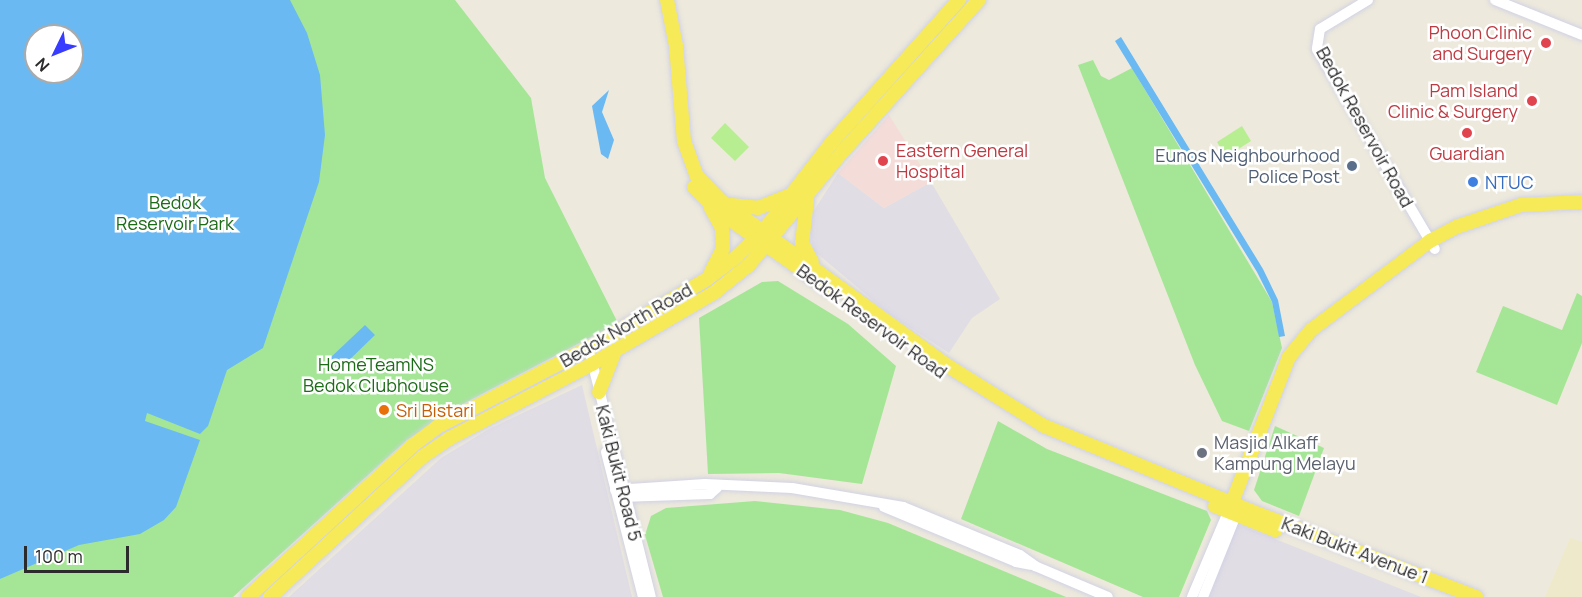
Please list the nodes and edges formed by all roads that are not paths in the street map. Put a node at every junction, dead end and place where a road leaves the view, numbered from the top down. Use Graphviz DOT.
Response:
graph roads {
  1 [pos="658,0"];
  2 [pos="667,0"];
  3 [pos="959,0"];
  4 [pos="979,0"];
  5 [pos="1368,0"];
  6 [pos="1495,0"];
  7 [pos="1582,35"];
  8 [pos="794,191"];
  9 [pos="700,195"];
  10 [pos="808,195"];
  11 [pos="722,202"];
  12 [pos="1582,202"];
  13 [pos="1582,210"];
  14 [pos="766,237"];
  15 [pos="1432,245"];
  16 [pos="745,269"];
  17 [pos="814,272"];
  18 [pos="707,279"];
  19 [pos="585,350"];
  20 [pos="615,351"];
  21 [pos="589,366"];
  22 [pos="599,392"];
  23 [pos="390,466"];
  24 [pos="411,467"];
  25 [pos="1242,479"];
  26 [pos="1199,490"];
  27 [pos="620,493"];
  28 [pos="1234,509"];
  29 [pos="248,597"];
  30 [pos="270,597"];
  31 [pos="643,597"];
  32 [pos="651,597"];
  33 [pos="1108,597"];
  34 [pos="1191,597"];
  35 [pos="1203,597"];
  36 [pos="1454,597"];
  37 [pos="1476,597"];
  1 -- 9 [label="main road, Bedok Reservoir Road"];
  2 -- 11 [label="main road, Bedok Reservoir Road"];
  3 -- 8 [label="main road, Bedok North Road"];
  4 -- 10 [label="main road, Bedok North Road"];
  5 -- 15 [label="street, Bedok Reservoir Road"];
  6 -- 7 [label="street"];
  8 -- 11 [label="main road"];
  8 -- 14 [label="main road, Bedok North Road"];
  9 -- 14 [label="main road, Bedok Reservoir Road"];
  9 -- 18 [label="main road"];
  10 -- 14 [label="main road, Bedok North Road"];
  10 -- 17 [label="main road"];
  11 -- 14 [label="main road, Bedok Reservoir Road"];
  12 -- 15 [label="main road"];
  13 -- 15 [label="main road"];
  14 -- 16 [label="main road, Bedok North Road"];
  14 -- 17 [label="main road, Bedok Reservoir Road"];
  14 -- 18 [label="main road, Bedok North Road"];
  15 -- 25 [label="main road"];
  15 -- 28 [label="main road"];
  16 -- 17 [label="main road"];
  16 -- 20 [label="main road, Bedok North Road"];
  17 -- 26 [label="main road, Bedok Reservoir Road"];
  17 -- 28 [label="main road, Bedok Reservoir Road"];
  18 -- 19 [label="main road, Bedok North Road"];
  19 -- 21 [label="street, Kaki Bukit Road 5"];
  19 -- 23 [label="main road, Bedok North Road"];
  20 -- 21 [label="main road, Bedok North Road"];
  20 -- 22 [label="main road"];
  21 -- 22 [label="street, Kaki Bukit Road 5"];
  21 -- 24 [label="main road, Bedok North Road"];
  21 -- 27 [label="street, Kaki Bukit Road 5"];
  22 -- 27 [label="street, Kaki Bukit Road 5"];
  23 -- 24 [label="main road"];
  23 -- 29 [label="main road, Bedok North Road"];
  24 -- 30 [label="main road, Bedok North Road"];
  25 -- 26 [label="main road"];
  25 -- 28 [label="main road"];
  26 -- 28 [label="main road, Bedok Reservoir Road"];
  27 -- 31 [label="street, Kaki Bukit Road 5"];
  27 -- 32 [label="street, Kaki Bukit Road 5"];
  27 -- 33 [label="street"];
  28 -- 34 [label="street"];
  28 -- 35 [label="street"];
  28 -- 36 [label="main road, Kaki Bukit Avenue 1"];
  28 -- 37 [label="main road, Kaki Bukit Avenue 1"];
}
